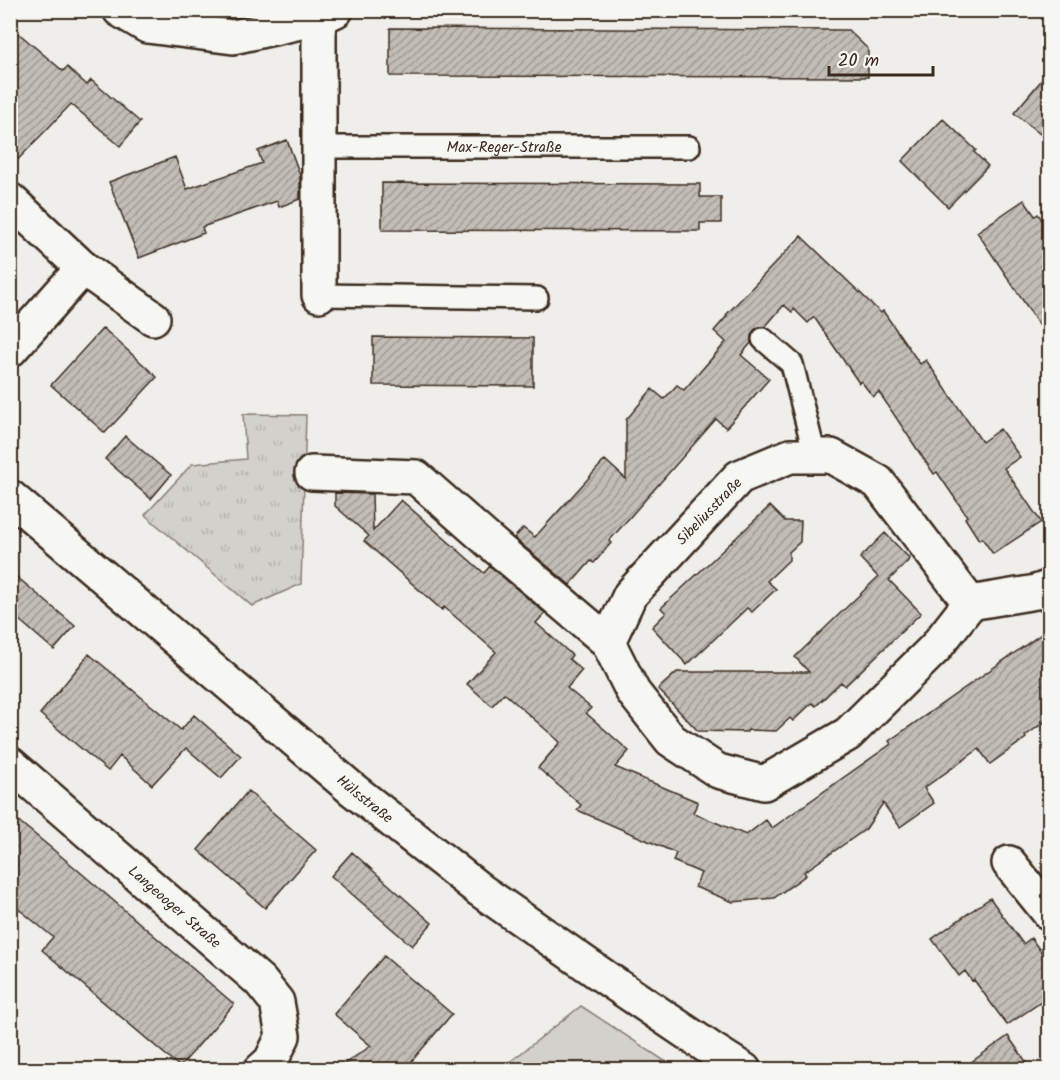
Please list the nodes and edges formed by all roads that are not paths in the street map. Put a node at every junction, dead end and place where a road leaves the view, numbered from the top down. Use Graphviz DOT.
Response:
graph roads {
  1 [pos="120,10"];
  2 [pos="328,14"];
  3 [pos="320,147"];
  4 [pos="689,147"];
  5 [pos="10,200"];
  6 [pos="84,268"];
  7 [pos="319,296"];
  8 [pos="537,298"];
  9 [pos="153,318"];
  10 [pos="763,339"];
  11 [pos="10,350"];
  12 [pos="815,456"];
  13 [pos="312,472"];
  14 [pos="10,497"];
  15 [pos="1050,587"];
  16 [pos="970,603"];
  17 [pos="608,642"];
  18 [pos="10,764"];
  19 [pos="1009,863"];
  20 [pos="1050,914"];
  21 [pos="261,1070"];
  22 [pos="744,1070"];
  1 -- 2 [label="street"];
  2 -- 3 [label="street"];
  3 -- 4 [label="lane, Max-Reger-Straße"];
  3 -- 7 [label="street"];
  5 -- 6 [label="street"];
  6 -- 9 [label="street"];
  6 -- 11 [label="street"];
  7 -- 8 [label="lane"];
  10 -- 12 [label="lane"];
  12 -- 16 [label="street, Sibeliusstraße"];
  12 -- 17 [label="street, Sibeliusstraße"];
  13 -- 17 [label="street"];
  14 -- 22 [label="street, Hülsstraße"];
  15 -- 16 [label="street"];
  16 -- 17 [label="street"];
  18 -- 21 [label="street, Langeooger Straße"];
  19 -- 20 [label="street"];
}
